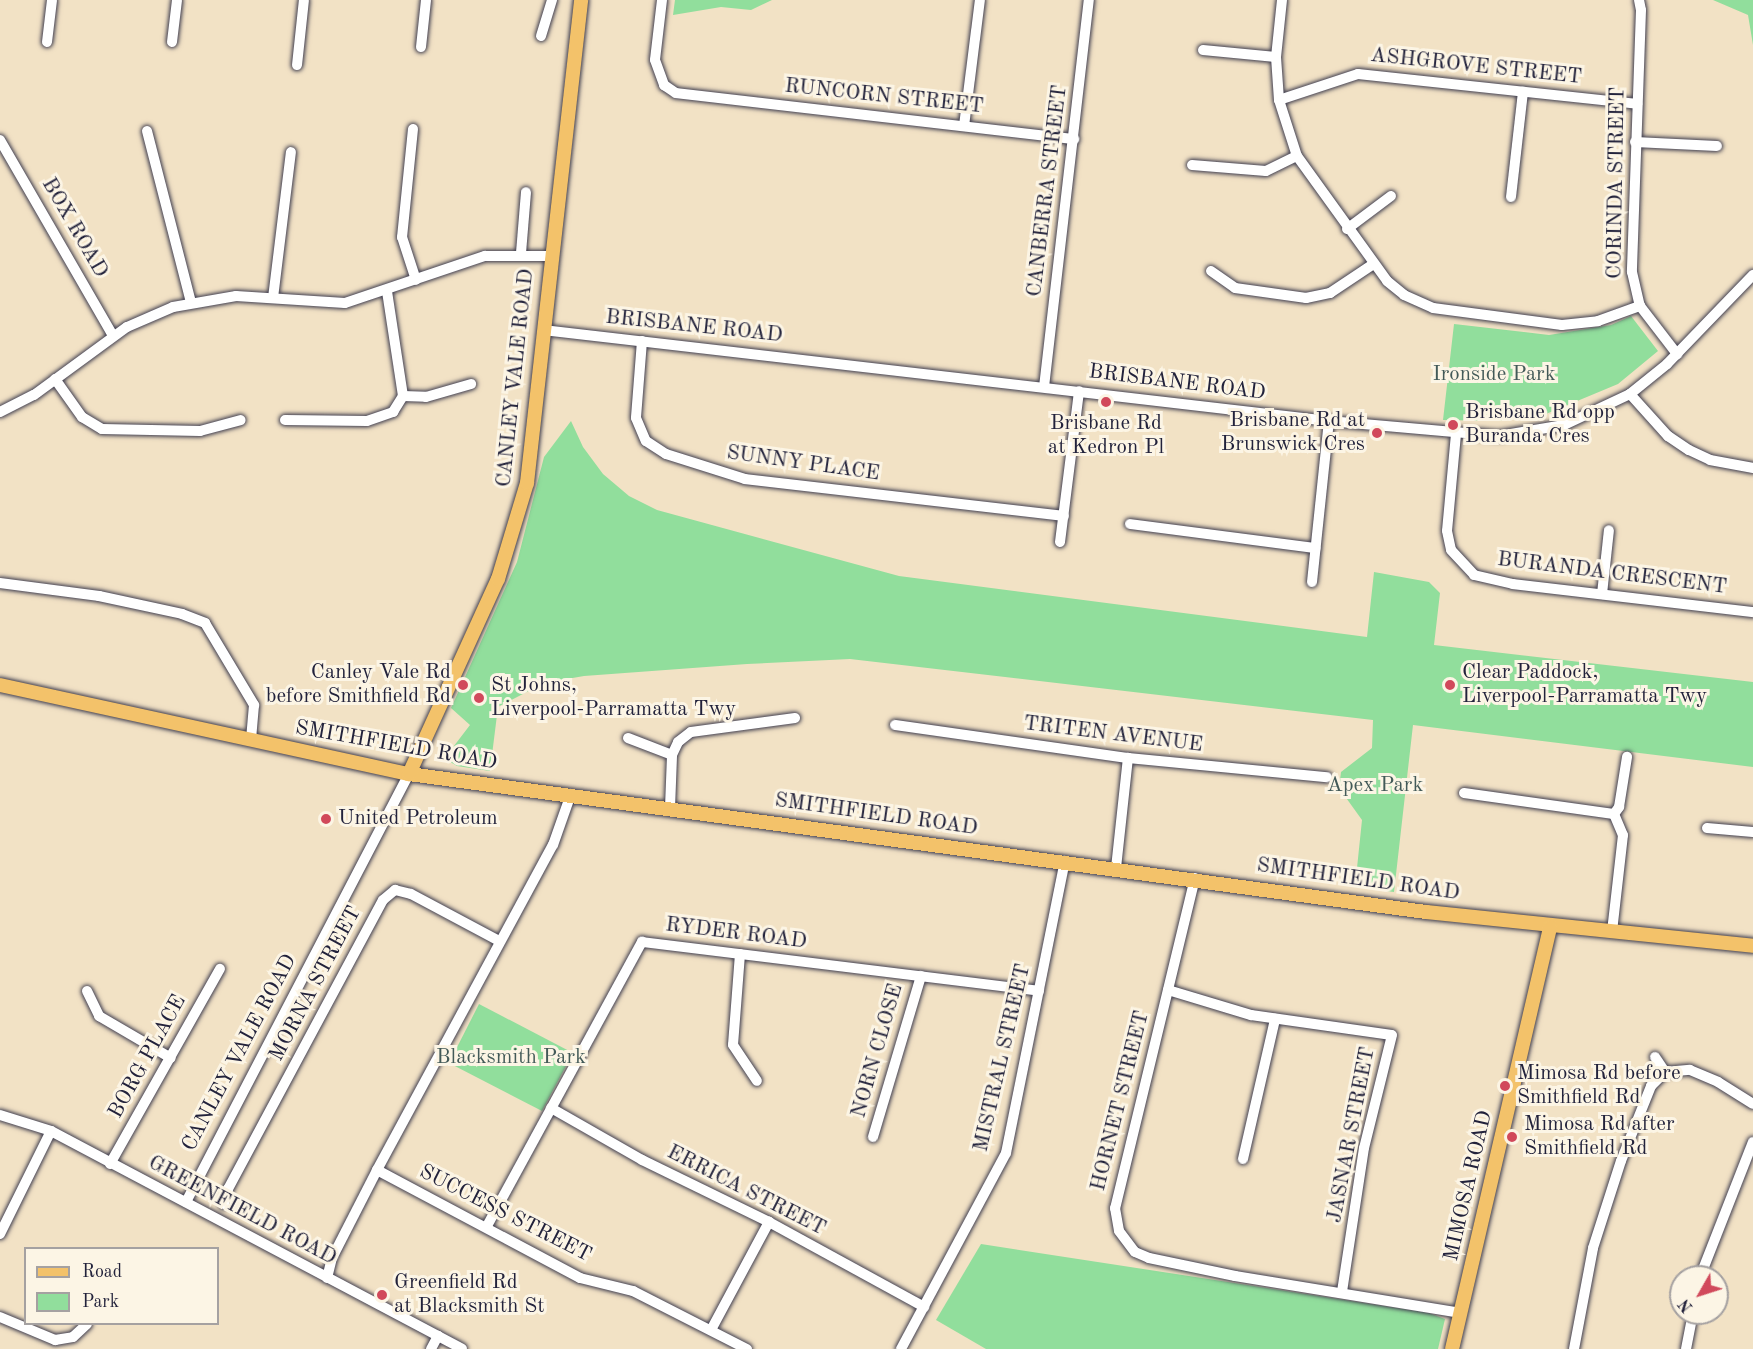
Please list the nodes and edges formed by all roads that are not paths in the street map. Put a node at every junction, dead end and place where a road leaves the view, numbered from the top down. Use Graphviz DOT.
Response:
graph roads {
  1 [pos="52,0"];
  2 [pos="177,0"];
  3 [pos="304,0"];
  4 [pos="426,0"];
  5 [pos="552,0"];
  6 [pos="580,0"];
  7 [pos="662,0"];
  8 [pos="980,0"];
  9 [pos="1089,0"];
  10 [pos="1282,0"];
  11 [pos="1639,0"];
  12 [pos="541,36"];
  13 [pos="47,42"];
  14 [pos="172,42"];
  15 [pos="421,47"];
  16 [pos="1203,50"];
  17 [pos="1276,57"];
  18 [pos="297,65"];
  19 [pos="1523,92"];
  20 [pos="1279,100"];
  21 [pos="1637,104"];
  22 [pos="964,126"];
  23 [pos="413,129"];
  24 [pos="147,131"];
  25 [pos="1074,139"];
  26 [pos="0,140"];
  27 [pos="1635,142"];
  28 [pos="1717,146"];
  29 [pos="291,152"];
  30 [pos="1298,156"];
  31 [pos="1192,165"];
  32 [pos="526,192"];
  33 [pos="1391,196"];
  34 [pos="1511,197"];
  35 [pos="1347,229"];
  36 [pos="521,254"];
  37 [pos="551,256"];
  38 [pos="1372,264"];
  39 [pos="1211,271"];
  40 [pos="1753,275"];
  41 [pos="416,280"];
  42 [pos="387,291"];
  43 [pos="273,297"];
  44 [pos="191,302"];
  45 [pos="1640,306"];
  46 [pos="543,330"];
  47 [pos="114,336"];
  48 [pos="642,341"];
  49 [pos="1677,354"];
  50 [pos="55,379"];
  51 [pos="471,384"];
  52 [pos="1044,387"];
  53 [pos="1079,391"];
  54 [pos="1630,394"];
  55 [pos="403,396"];
  56 [pos="0,412"];
  57 [pos="241,420"];
  58 [pos="285,420"];
  59 [pos="1329,421"];
  60 [pos="1456,434"];
  61 [pos="1753,468"];
  62 [pos="1064,516"];
  63 [pos="1130,524"];
  64 [pos="1609,530"];
  65 [pos="1060,542"];
  66 [pos="1315,548"];
  67 [pos="1312,582"];
  68 [pos="0,583"];
  69 [pos="1602,594"];
  70 [pos="1753,612"];
  71 [pos="0,685"];
  72 [pos="795,718"];
  73 [pos="896,725"];
  74 [pos="628,738"];
  75 [pos="251,741"];
  76 [pos="672,756"];
  77 [pos="1627,757"];
  78 [pos="1128,758"];
  79 [pos="409,774"];
  80 [pos="1327,777"];
  81 [pos="1464,793"];
  82 [pos="571,794"];
  83 [pos="670,808"];
  84 [pos="1614,814"];
  85 [pos="1707,828"];
  86 [pos="1753,832"];
  87 [pos="1065,861"];
  88 [pos="1116,868"];
  89 [pos="1195,878"];
  90 [pos="1550,927"];
  91 [pos="1612,932"];
  92 [pos="499,941"];
  93 [pos="1753,946"];
  94 [pos="740,954"];
  95 [pos="220,969"];
  96 [pos="921,976"];
  97 [pos="1168,990"];
  98 [pos="87,991"];
  99 [pos="1039,991"];
  100 [pos="1275,1019"];
  101 [pos="1655,1057"];
  102 [pos="171,1058"];
  103 [pos="1665,1072"];
  104 [pos="758,1081"];
  105 [pos="1753,1104"];
  106 [pos="551,1108"];
  107 [pos="0,1115"];
  108 [pos="51,1131"];
  109 [pos="873,1137"];
  110 [pos="1753,1142"];
  111 [pos="1243,1159"];
  112 [pos="110,1164"];
  113 [pos="377,1170"];
  114 [pos="186,1202"];
  115 [pos="225,1204"];
  116 [pos="769,1222"];
  117 [pos="487,1226"];
  118 [pos="0,1234"];
  119 [pos="1705,1265"];
  120 [pos="327,1278"];
  121 [pos="1342,1291"];
  122 [pos="924,1307"];
  123 [pos="1461,1313"];
  124 [pos="0,1317"];
  125 [pos="85,1325"];
  126 [pos="1691,1325"];
  127 [pos="711,1330"];
  128 [pos="438,1336"];
  129 [pos="431,1349"];
  130 [pos="462,1349"];
  131 [pos="747,1349"];
  132 [pos="901,1349"];
  133 [pos="1452,1349"];
  134 [pos="1574,1349"];
  135 [pos="1686,1349"];
  1 -- 13 [label="street"];
  2 -- 14 [label="street"];
  3 -- 18 [label="street"];
  4 -- 15 [label="street"];
  5 -- 12 [label="street"];
  6 -- 37 [label="main road, CANLEY VALE ROAD"];
  7 -- 22 [label="street, RUNCORN STREET"];
  8 -- 22 [label="street"];
  9 -- 25 [label="street, CANBERRA STREET"];
  10 -- 17 [label="street"];
  11 -- 21 [label="street, CORINDA STREET"];
  16 -- 17 [label="street"];
  17 -- 20 [label="street"];
  19 -- 20 [label="street, ASHGROVE STREET"];
  19 -- 21 [label="street, ASHGROVE STREET"];
  19 -- 34 [label="street"];
  20 -- 30 [label="street"];
  21 -- 27 [label="street, CORINDA STREET"];
  22 -- 25 [label="street, RUNCORN STREET"];
  23 -- 41 [label="street"];
  24 -- 44 [label="street"];
  25 -- 52 [label="street, CANBERRA STREET"];
  26 -- 47 [label="street, BOX ROAD"];
  27 -- 28 [label="street"];
  27 -- 45 [label="street, CORINDA STREET"];
  29 -- 43 [label="street"];
  30 -- 31 [label="street"];
  30 -- 35 [label="street"];
  32 -- 36 [label="street"];
  33 -- 35 [label="street"];
  35 -- 38 [label="street"];
  36 -- 37 [label="street"];
  36 -- 41 [label="street"];
  37 -- 46 [label="main road, CANLEY VALE ROAD"];
  38 -- 39 [label="street"];
  38 -- 45 [label="street"];
  40 -- 49 [label="street, BRISBANE ROAD"];
  41 -- 42 [label="street"];
  42 -- 43 [label="street"];
  42 -- 55 [label="street"];
  43 -- 44 [label="street"];
  44 -- 47 [label="street"];
  45 -- 49 [label="street, CORINDA STREET"];
  46 -- 48 [label="street, BRISBANE ROAD"];
  46 -- 79 [label="main road, CANLEY VALE ROAD"];
  47 -- 50 [label="street"];
  48 -- 52 [label="street, BRISBANE ROAD"];
  48 -- 62 [label="street, SUNNY PLACE"];
  49 -- 54 [label="street, BRISBANE ROAD"];
  50 -- 56 [label="street"];
  50 -- 57 [label="street"];
  51 -- 55 [label="street"];
  52 -- 53 [label="street, BRISBANE ROAD"];
  53 -- 59 [label="street, BRISBANE ROAD"];
  53 -- 62 [label="street"];
  54 -- 60 [label="street, BRISBANE ROAD"];
  54 -- 61 [label="street"];
  55 -- 58 [label="street"];
  59 -- 60 [label="street, BRISBANE ROAD"];
  59 -- 66 [label="street"];
  60 -- 69 [label="street, BURANDA CRESCENT"];
  62 -- 65 [label="street"];
  63 -- 66 [label="street"];
  64 -- 69 [label="street"];
  66 -- 67 [label="street"];
  68 -- 75 [label="street"];
  69 -- 70 [label="street, BURANDA CRESCENT"];
  71 -- 75 [label="main road, SMITHFIELD ROAD"];
  72 -- 76 [label="street"];
  73 -- 78 [label="street, TRITEN AVENUE"];
  74 -- 76 [label="street"];
  75 -- 79 [label="main road, SMITHFIELD ROAD"];
  76 -- 83 [label="street"];
  77 -- 84 [label="street"];
  78 -- 80 [label="street, TRITEN AVENUE"];
  78 -- 88 [label="street"];
  79 -- 82 [label="main road, SMITHFIELD ROAD"];
  79 -- 114 [label="street, CANLEY VALE ROAD"];
  81 -- 84 [label="street"];
  82 -- 83 [label="main road, SMITHFIELD ROAD"];
  82 -- 92 [label="street"];
  83 -- 87 [label="main road, SMITHFIELD ROAD"];
  84 -- 91 [label="street"];
  85 -- 86 [label="street"];
  87 -- 88 [label="main road, SMITHFIELD ROAD"];
  87 -- 99 [label="street, MISTRAL STREET"];
  88 -- 89 [label="main road, SMITHFIELD ROAD"];
  89 -- 90 [label="main road, SMITHFIELD ROAD"];
  89 -- 97 [label="street, HORNET STREET"];
  90 -- 91 [label="main road, SMITHFIELD ROAD"];
  90 -- 123 [label="main road, MIMOSA ROAD"];
  91 -- 93 [label="main road, SMITHFIELD ROAD"];
  92 -- 113 [label="street"];
  92 -- 115 [label="street, MORNA STREET"];
  94 -- 96 [label="street, RYDER ROAD"];
  94 -- 104 [label="street"];
  94 -- 106 [label="street, RYDER ROAD"];
  95 -- 102 [label="street, BORG PLACE"];
  96 -- 99 [label="street, RYDER ROAD"];
  96 -- 109 [label="street, NORN CLOSE"];
  97 -- 100 [label="street, JASNAR STREET"];
  97 -- 121 [label="street, HORNET STREET"];
  98 -- 102 [label="street"];
  99 -- 122 [label="street, MISTRAL STREET"];
  100 -- 111 [label="street"];
  100 -- 121 [label="street, JASNAR STREET"];
  101 -- 103 [label="street"];
  102 -- 112 [label="street, BORG PLACE"];
  103 -- 105 [label="street"];
  103 -- 134 [label="street"];
  106 -- 116 [label="street, ERRICA STREET"];
  106 -- 117 [label="street, RYDER ROAD"];
  107 -- 108 [label="street, GREENFIELD ROAD"];
  108 -- 112 [label="street, GREENFIELD ROAD"];
  108 -- 118 [label="street"];
  110 -- 119 [label="street"];
  112 -- 114 [label="street, GREENFIELD ROAD"];
  113 -- 117 [label="street, SUCCESS STREET"];
  113 -- 120 [label="street"];
  114 -- 120 [label="street, GREENFIELD ROAD"];
  116 -- 122 [label="street, ERRICA STREET"];
  116 -- 127 [label="street"];
  117 -- 127 [label="street, SUCCESS STREET"];
  120 -- 128 [label="street, GREENFIELD ROAD"];
  121 -- 123 [label="street, HORNET STREET"];
  122 -- 132 [label="street, MISTRAL STREET"];
  123 -- 133 [label="main road, MIMOSA ROAD"];
  124 -- 125 [label="street"];
  126 -- 135 [label="street"];
  127 -- 131 [label="street, SUCCESS STREET"];
  128 -- 129 [label="street"];
  128 -- 130 [label="street, GREENFIELD ROAD"];
}
